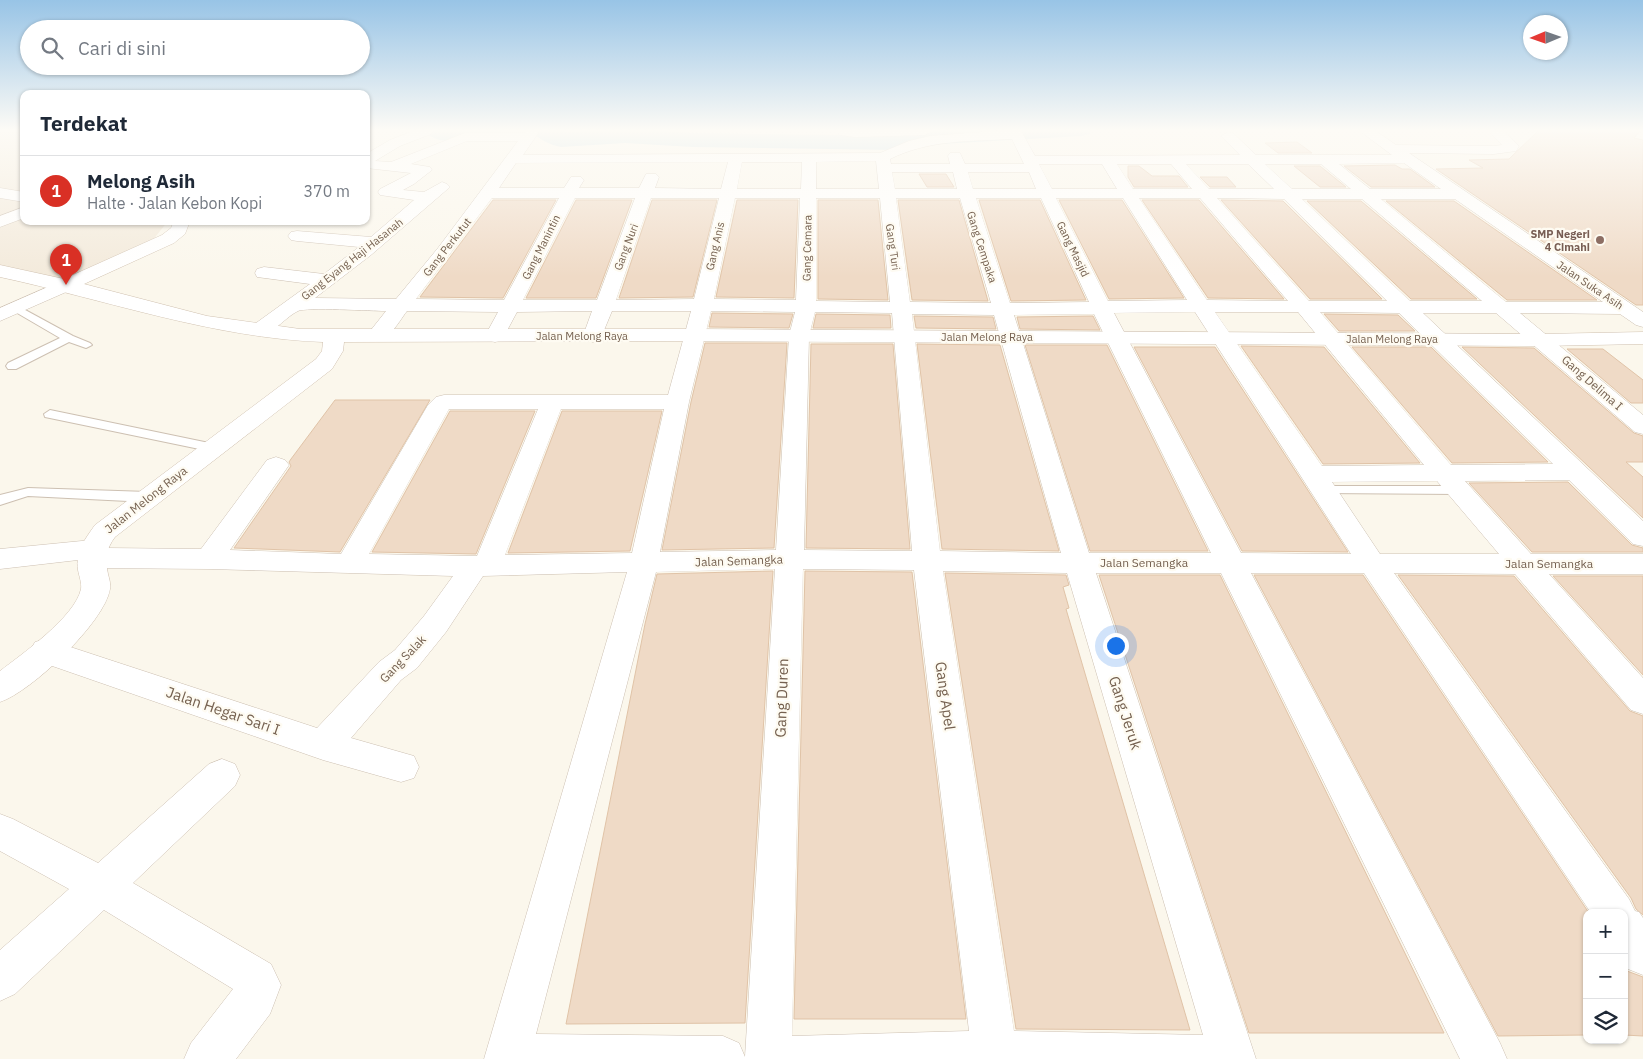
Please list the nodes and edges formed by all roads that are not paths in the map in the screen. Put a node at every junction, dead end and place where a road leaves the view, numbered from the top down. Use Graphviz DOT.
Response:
graph roads {
  1 [pos="413,178"];
  2 [pos="499,178"];
  3 [pos="576,178"];
  4 [pos="651,178"];
  5 [pos="731,178"];
  6 [pos="808,178"];
  7 [pos="885,178"];
  8 [pos="961,178"];
  9 [pos="1039,178"];
  10 [pos="1117,178"];
  11 [pos="1191,178"];
  12 [pos="1272,178"];
  13 [pos="1348,178"];
  14 [pos="1434,178"];
  15 [pos="442,187"];
  16 [pos="0,193"];
  17 [pos="568,193"];
  18 [pos="727,193"];
  19 [pos="808,193"];
  20 [pos="1126,193"];
  21 [pos="1203,193"];
  22 [pos="488,194"];
  23 [pos="646,194"];
  24 [pos="886,194"];
  25 [pos="965,194"];
  26 [pos="1046,194"];
  27 [pos="1287,194"];
  28 [pos="1367,194"];
  29 [pos="1457,194"];
  30 [pos="20,196"];
  31 [pos="425,197"];
  32 [pos="20,214"];
  33 [pos="0,222"];
  34 [pos="181,225"];
  35 [pos="353,225"];
  36 [pos="392,228"];
  37 [pos="297,236"];
  38 [pos="374,243"];
  39 [pos="0,271"];
  40 [pos="264,273"];
  41 [pos="326,280"];
  42 [pos="66,285"];
  43 [pos="294,304"];
  44 [pos="401,305"];
  45 [pos="605,305"];
  46 [pos="510,306"];
  47 [pos="1202,306"];
  48 [pos="1304,307"];
  49 [pos="1406,307"];
  50 [pos="1102,308"];
  51 [pos="1502,308"];
  52 [pos="1622,308"];
  53 [pos="8,312"];
  54 [pos="698,320"];
  55 [pos="1643,321"];
  56 [pos="802,322"];
  57 [pos="902,323"];
  58 [pos="1006,323"];
  59 [pos="259,330"];
  60 [pos="377,335"];
  61 [pos="332,336"];
  62 [pos="494,336"];
  63 [pos="593,336"];
  64 [pos="69,338"];
  65 [pos="1116,338"];
  66 [pos="1222,338"];
  67 [pos="1643,338"];
  68 [pos="1332,339"];
  69 [pos="1439,339"];
  70 [pos="1542,340"];
  71 [pos="86,345"];
  72 [pos="12,366"];
  73 [pos="552,402"];
  74 [pos="677,402"];
  75 [pos="50,414"];
  76 [pos="1643,427"];
  77 [pos="214,448"];
  78 [pos="276,465"];
  79 [pos="1576,472"];
  80 [pos="1451,481"];
  81 [pos="1319,482"];
  82 [pos="148,497"];
  83 [pos="0,500"];
  84 [pos="1643,537"];
  85 [pos="92,554"];
  86 [pos="209,558"];
  87 [pos="0,559"];
  88 [pos="788,559"];
  89 [pos="927,561"];
  90 [pos="1371,562"];
  91 [pos="1078,563"];
  92 [pos="1231,563"];
  93 [pos="349,564"];
  94 [pos="644,564"];
  95 [pos="1524,564"];
  96 [pos="1643,564"];
  97 [pos="481,566"];
  98 [pos="46,652"];
  99 [pos="0,689"];
  100 [pos="1643,701"];
  101 [pos="324,745"];
  102 [pos="401,767"];
  103 [pos="222,775"];
  104 [pos="0,831"];
  105 [pos="100,885"];
  106 [pos="1611,909"];
  107 [pos="1628,933"];
  108 [pos="1643,954"];
  109 [pos="0,979"];
  110 [pos="995,1056"];
  111 [pos="507,1058"];
  112 [pos="207,1059"];
  113 [pos="723,1059"];
  114 [pos="768,1059"];
  115 [pos="784,1059"];
  116 [pos="1232,1059"];
  117 [pos="1484,1059"];
  1 -- 31 [label="street"];
  2 -- 22 [label="street, Gang Perkutut"];
  3 -- 17 [label="street, Gang Manintin"];
  4 -- 23 [label="street, Gang Nuri"];
  5 -- 18 [label="street, Gang Anis"];
  6 -- 19 [label="street, Gang Cemara"];
  7 -- 24 [label="street, Gang Turi"];
  8 -- 25 [label="street, Gang Cempaka"];
  9 -- 26 [label="street, Gang Masjid"];
  10 -- 20 [label="street"];
  11 -- 21 [label="street"];
  12 -- 27 [label="street"];
  13 -- 28 [label="street, Gang Delima I"];
  14 -- 29 [label="street, Jalan Suka Asih"];
  15 -- 31 [label="street, Gang Eyang Haji Hasanah"];
  16 -- 30 [label="street"];
  17 -- 22 [label="street"];
  17 -- 23 [label="street"];
  17 -- 46 [label="street, Gang Manintin"];
  18 -- 19 [label="street"];
  18 -- 23 [label="street"];
  18 -- 54 [label="street, Gang Anis"];
  19 -- 24 [label="street"];
  19 -- 56 [label="street, Gang Cemara"];
  20 -- 21 [label="street"];
  20 -- 26 [label="street"];
  20 -- 47 [label="street"];
  21 -- 27 [label="street"];
  21 -- 48 [label="street"];
  22 -- 44 [label="street, Gang Perkutut"];
  23 -- 45 [label="street, Gang Nuri"];
  24 -- 25 [label="street"];
  24 -- 57 [label="street, Gang Turi"];
  25 -- 26 [label="street"];
  25 -- 58 [label="street, Gang Cempaka"];
  26 -- 50 [label="street, Gang Masjid"];
  27 -- 28 [label="street"];
  27 -- 49 [label="street"];
  28 -- 29 [label="street"];
  28 -- 51 [label="street, Gang Delima I"];
  29 -- 52 [label="street, Jalan Suka Asih"];
  31 -- 36 [label="street, Gang Eyang Haji Hasanah"];
  32 -- 33 [label="street"];
  34 -- 42 [label="street"];
  35 -- 36 [label="street"];
  36 -- 38 [label="street, Gang Eyang Haji Hasanah"];
  37 -- 38 [label="street"];
  38 -- 41 [label="street, Gang Eyang Haji Hasanah"];
  39 -- 42 [label="street, Jalan Melong Raya"];
  40 -- 41 [label="street"];
  41 -- 43 [label="street, Gang Eyang Haji Hasanah"];
  42 -- 53 [label="street"];
  42 -- 59 [label="street, Jalan Melong Raya"];
  43 -- 44 [label="street"];
  43 -- 59 [label="street, Gang Eyang Haji Hasanah"];
  44 -- 46 [label="street"];
  44 -- 60 [label="street, Gang Perkutut"];
  45 -- 46 [label="street"];
  45 -- 54 [label="street"];
  45 -- 63 [label="street, Gang Nuri"];
  46 -- 62 [label="street, Gang Manintin"];
  47 -- 48 [label="street"];
  47 -- 50 [label="street"];
  47 -- 66 [label="street"];
  48 -- 49 [label="street"];
  48 -- 68 [label="street"];
  49 -- 51 [label="street"];
  49 -- 69 [label="street"];
  50 -- 58 [label="street"];
  50 -- 65 [label="street, Gang Masjid"];
  51 -- 52 [label="street"];
  51 -- 70 [label="street, Gang Delima I"];
  52 -- 55 [label="street, Jalan Suka Asih"];
  53 -- 64 [label="lane"];
  54 -- 56 [label="street, Jalan Melong Raya"];
  54 -- 56 [label="street"];
  54 -- 63 [label="street, Jalan Melong Raya"];
  54 -- 74 [label="street, Gang Anis"];
  56 -- 57 [label="street, Jalan Melong Raya"];
  56 -- 57 [label="street"];
  56 -- 88 [label="street, Gang Duren"];
  57 -- 58 [label="street, Jalan Melong Raya"];
  57 -- 58 [label="street"];
  57 -- 89 [label="street, Gang Apel"];
  58 -- 65 [label="street, Jalan Melong Raya"];
  58 -- 91 [label="street, Gang Jeruk"];
  59 -- 61 [label="street, Jalan Melong Raya"];
  60 -- 61 [label="street, Jalan Melong Raya"];
  60 -- 62 [label="street, Jalan Melong Raya"];
  61 -- 77 [label="street, Jalan Melong Raya"];
  62 -- 63 [label="street, Jalan Melong Raya"];
  64 -- 71 [label="lane"];
  64 -- 72 [label="lane"];
  65 -- 66 [label="street, Jalan Melong Raya"];
  65 -- 92 [label="street, Gang Masjid"];
  66 -- 68 [label="street, Jalan Melong Raya"];
  66 -- 81 [label="street"];
  67 -- 70 [label="street, Jalan Melong Raya"];
  68 -- 69 [label="street, Jalan Melong Raya"];
  68 -- 80 [label="street"];
  69 -- 70 [label="street, Jalan Melong Raya"];
  69 -- 79 [label="street"];
  70 -- 76 [label="street, Gang Delima I"];
  73 -- 74 [label="street"];
  73 -- 93 [label="street"];
  73 -- 97 [label="street, Gang Salak"];
  74 -- 94 [label="street, Gang Anis"];
  75 -- 77 [label="lane"];
  77 -- 82 [label="street, Jalan Melong Raya"];
  78 -- 86 [label="street"];
  79 -- 80 [label="street"];
  79 -- 84 [label="street"];
  80 -- 81 [label="street"];
  80 -- 95 [label="street"];
  81 -- 90 [label="street"];
  82 -- 83 [label="lane"];
  82 -- 85 [label="street, Jalan Melong Raya"];
  85 -- 86 [label="street, Jalan Semangka"];
  85 -- 87 [label="street, Jalan Semangka"];
  85 -- 98 [label="street"];
  86 -- 93 [label="street, Jalan Semangka"];
  88 -- 89 [label="street, Jalan Semangka"];
  88 -- 94 [label="street, Jalan Semangka"];
  88 -- 114 [label="street, Gang Duren"];
  89 -- 91 [label="street, Jalan Semangka"];
  89 -- 110 [label="street, Gang Apel"];
  90 -- 92 [label="street, Jalan Semangka"];
  90 -- 95 [label="street, Jalan Semangka"];
  90 -- 106 [label="street"];
  91 -- 92 [label="street, Jalan Semangka"];
  91 -- 116 [label="street, Gang Jeruk"];
  92 -- 117 [label="street, Gang Masjid"];
  93 -- 97 [label="street, Jalan Semangka"];
  94 -- 97 [label="street, Jalan Semangka"];
  94 -- 111 [label="street, Gang Anis"];
  95 -- 96 [label="street, Jalan Semangka"];
  95 -- 100 [label="street"];
  97 -- 101 [label="street, Gang Salak"];
  98 -- 99 [label="street"];
  98 -- 101 [label="street, Jalan Hegar Sari I"];
  101 -- 102 [label="street, Jalan Hegar Sari I"];
  103 -- 105 [label="street"];
  104 -- 105 [label="street"];
  105 -- 109 [label="street"];
  105 -- 112 [label="street"];
  107 -- 108 [label="street"];
  110 -- 115 [label="street"];
  110 -- 116 [label="street"];
  111 -- 113 [label="street"];
}
